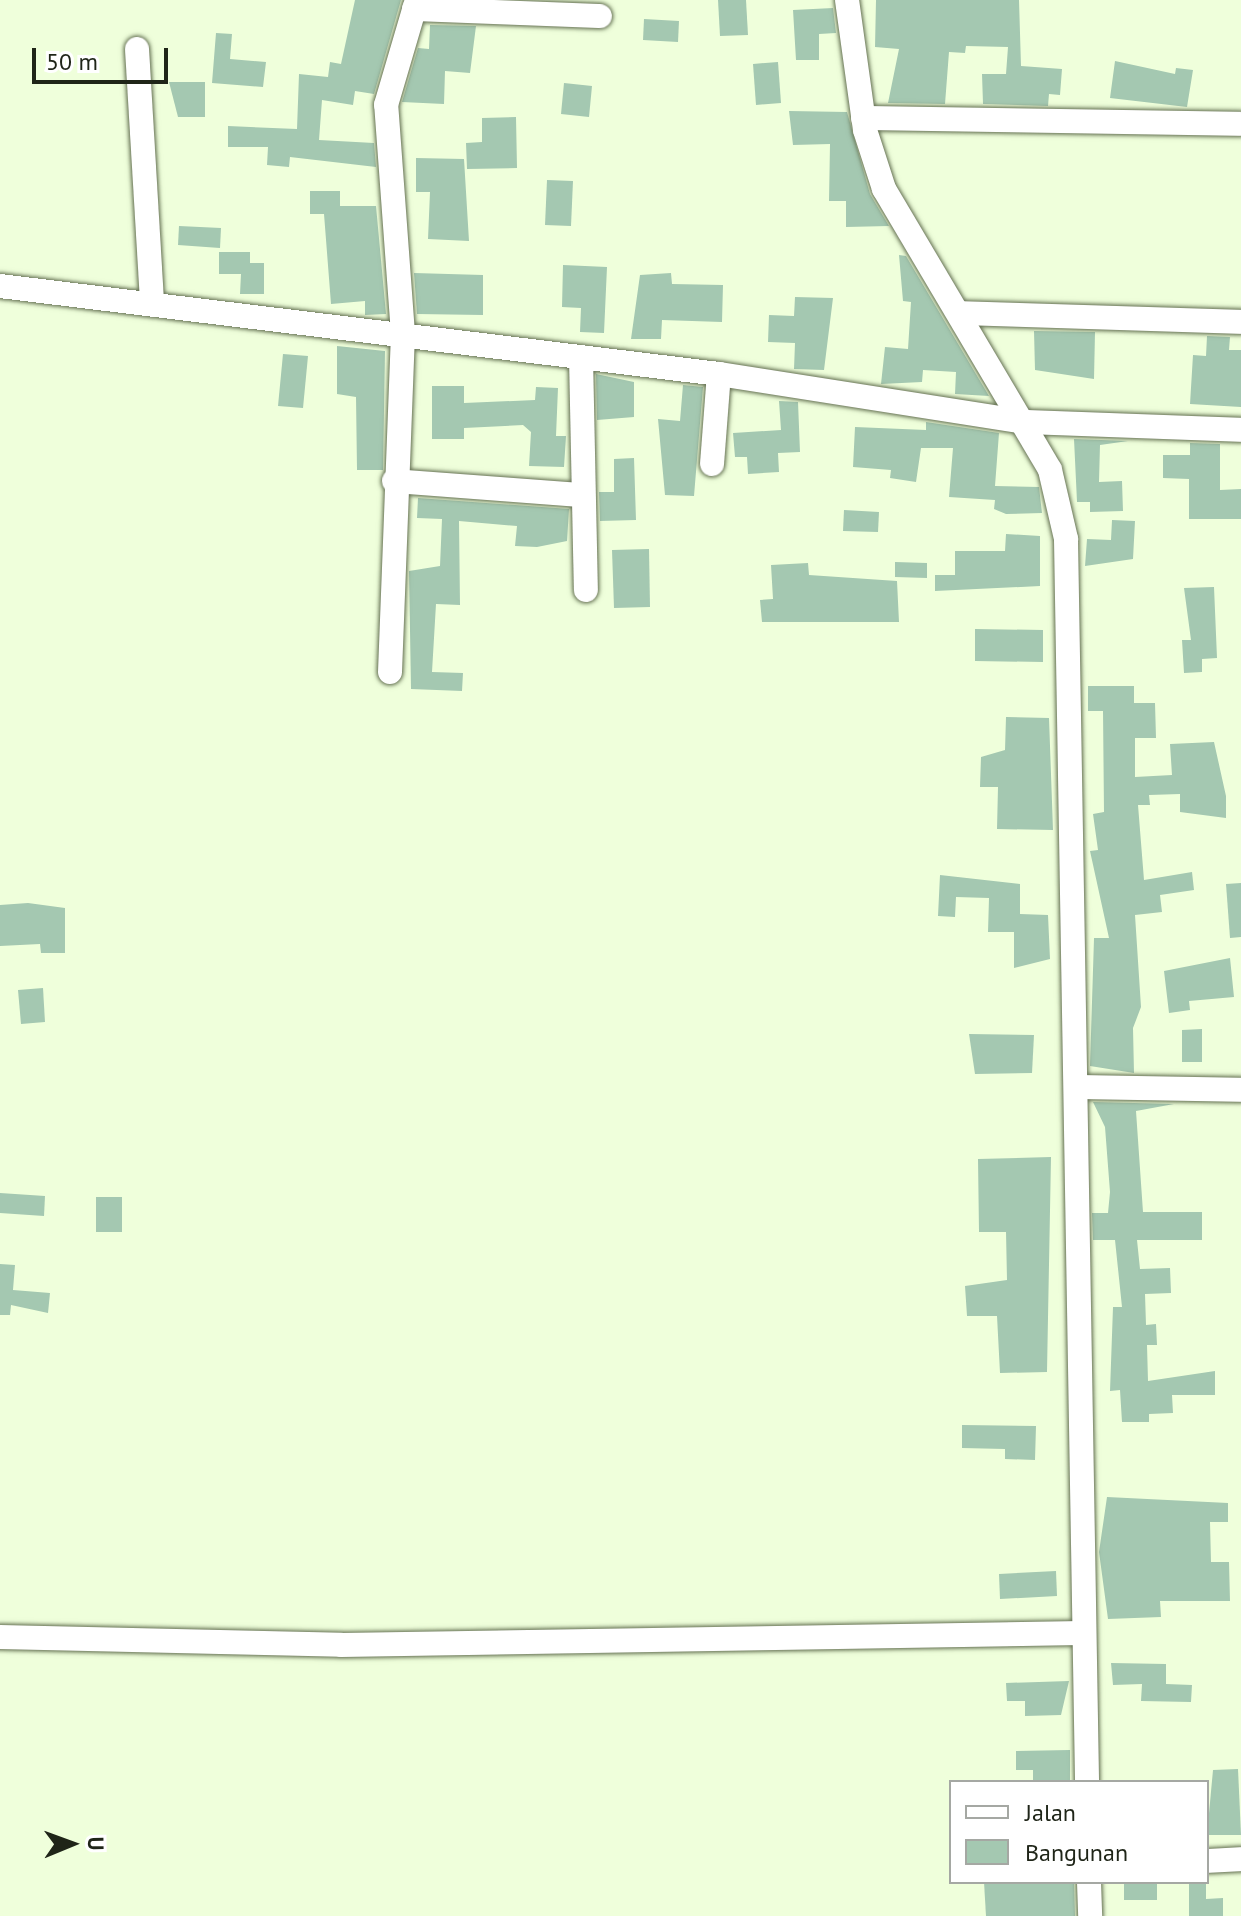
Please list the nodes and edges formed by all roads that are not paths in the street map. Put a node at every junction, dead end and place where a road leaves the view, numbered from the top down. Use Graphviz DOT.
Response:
graph roads {
  1 [pos="847,0"];
  2 [pos="415,5"];
  3 [pos="600,16"];
  4 [pos="137,49"];
  5 [pos="863,118"];
  6 [pos="1240,124"];
  7 [pos="0,286"];
  8 [pos="152,304"];
  9 [pos="959,313"];
  10 [pos="1241,322"];
  11 [pos="403,334"];
  12 [pos="581,357"];
  13 [pos="719,374"];
  14 [pos="1025,422"];
  15 [pos="1241,430"];
  16 [pos="712,464"];
  17 [pos="394,481"];
  18 [pos="581,495"];
  19 [pos="586,590"];
  20 [pos="390,672"];
  21 [pos="1077,1087"];
  22 [pos="1241,1090"];
  23 [pos="1082,1633"];
  24 [pos="0,1637"];
  25 [pos="1087,1780"];
  26 [pos="1241,1859"];
  27 [pos="1209,1861"];
  28 [pos="1089,1884"];
  29 [pos="1090,1916"];
  1 -- 5 [label="street"];
  2 -- 3 [label="street"];
  2 -- 11 [label="street"];
  4 -- 8 [label="street"];
  5 -- 6 [label="street"];
  5 -- 9 [label="street"];
  7 -- 8 [label="street"];
  8 -- 11 [label="street"];
  9 -- 10 [label="street"];
  9 -- 14 [label="street"];
  11 -- 12 [label="street"];
  11 -- 17 [label="street"];
  12 -- 13 [label="street"];
  12 -- 18 [label="street"];
  13 -- 14 [label="street"];
  13 -- 16 [label="street"];
  14 -- 15 [label="street"];
  14 -- 21 [label="street"];
  17 -- 18 [label="street"];
  17 -- 20 [label="street"];
  18 -- 19 [label="street"];
  21 -- 22 [label="street"];
  21 -- 23 [label="street"];
  23 -- 24 [label="street"];
  23 -- 25 [label="street"];
  26 -- 27 [label="street"];
  28 -- 29 [label="street"];
}
